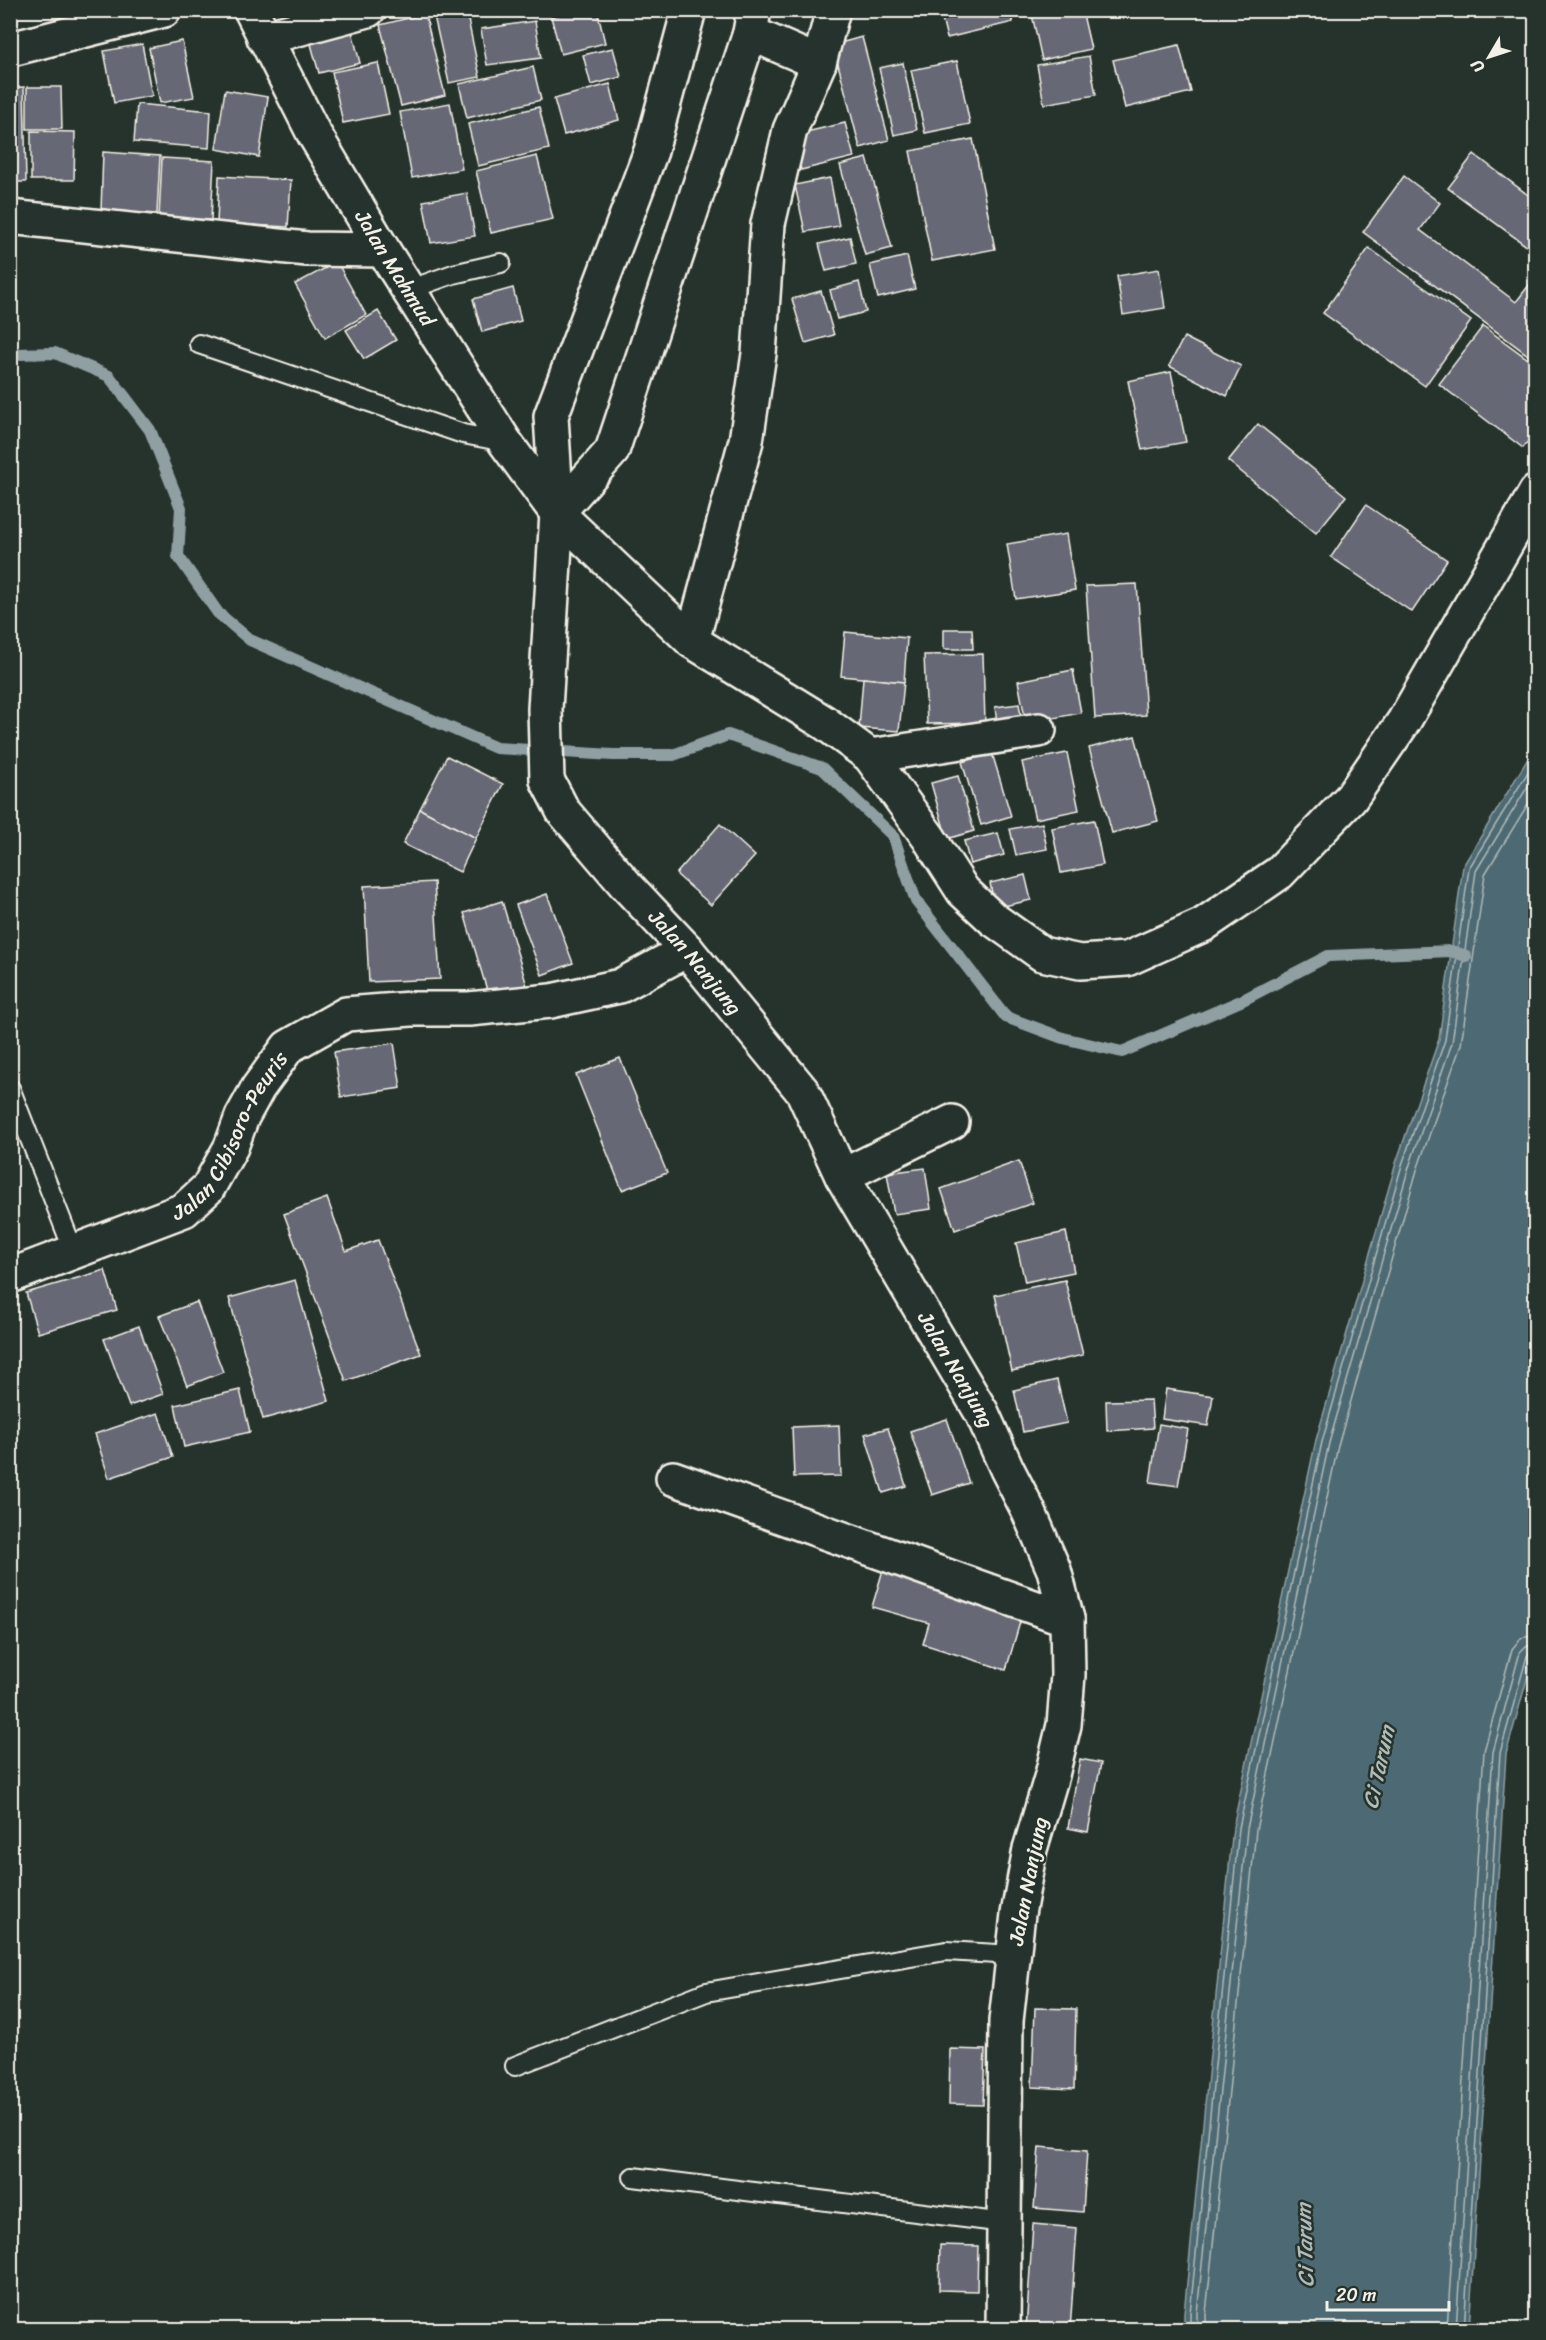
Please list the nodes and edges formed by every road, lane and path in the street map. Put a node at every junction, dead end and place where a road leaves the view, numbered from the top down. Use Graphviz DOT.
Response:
graph roads {
  1 [pos="164,10"];
  2 [pos="368,10"];
  3 [pos="689,10"];
  4 [pos="833,10"];
  5 [pos="752,22"];
  6 [pos="258,24"];
  7 [pos="15,48"];
  8 [pos="819,63"];
  9 [pos="10,217"];
  10 [pos="383,250"];
  11 [pos="501,263"];
  12 [pos="408,290"];
  13 [pos="199,344"];
  14 [pos="505,442"];
  15 [pos="1536,492"];
  16 [pos="557,513"];
  17 [pos="692,641"];
  18 [pos="1038,730"];
  19 [pos="870,756"];
  20 [pos="687,950"];
  21 [pos="10,1088"];
  22 [pos="952,1122"];
  23 [pos="842,1176"];
  24 [pos="74,1251"];
  25 [pos="10,1276"];
  26 [pos="673,1478"];
  27 [pos="1067,1619"];
  28 [pos="1014,1955"];
  29 [pos="515,2066"];
  30 [pos="633,2177"];
  31 [pos="1005,2223"];
  32 [pos="1003,2330"];
  1 -- 7 [label="street"];
  2 -- 6 [label="street"];
  3 -- 16 [label="street, Jalan Nanjung"];
  4 -- 8 [label="street"];
  5 -- 8 [label="street"];
  5 -- 16 [label="street"];
  6 -- 10 [label="street, Jalan Mahmud"];
  8 -- 17 [label="street"];
  9 -- 10 [label="street"];
  10 -- 12 [label="street, Jalan Mahmud"];
  11 -- 12 [label="lane"];
  12 -- 14 [label="street, Jalan Mahmud"];
  13 -- 14 [label="lane"];
  14 -- 16 [label="street, Jalan Mahmud"];
  15 -- 19 [label="street, Jalan Mahmud"];
  16 -- 17 [label="street, Jalan Mahmud"];
  16 -- 20 [label="street, Jalan Nanjung"];
  17 -- 19 [label="street, Jalan Mahmud"];
  18 -- 19 [label="street"];
  20 -- 23 [label="street, Jalan Nanjung"];
  20 -- 24 [label="street, Jalan Cibisoro-Peuris"];
  21 -- 24 [label="lane"];
  22 -- 23 [label="street"];
  23 -- 27 [label="street, Jalan Nanjung"];
  24 -- 25 [label="street, Jalan Cibisoro-Peuris"];
  26 -- 27 [label="street"];
  27 -- 28 [label="street, Jalan Nanjung"];
  28 -- 29 [label="lane"];
  28 -- 31 [label="street, Jalan Nanjung"];
  30 -- 31 [label="lane"];
  31 -- 32 [label="street, Jalan Nanjung"];
}
